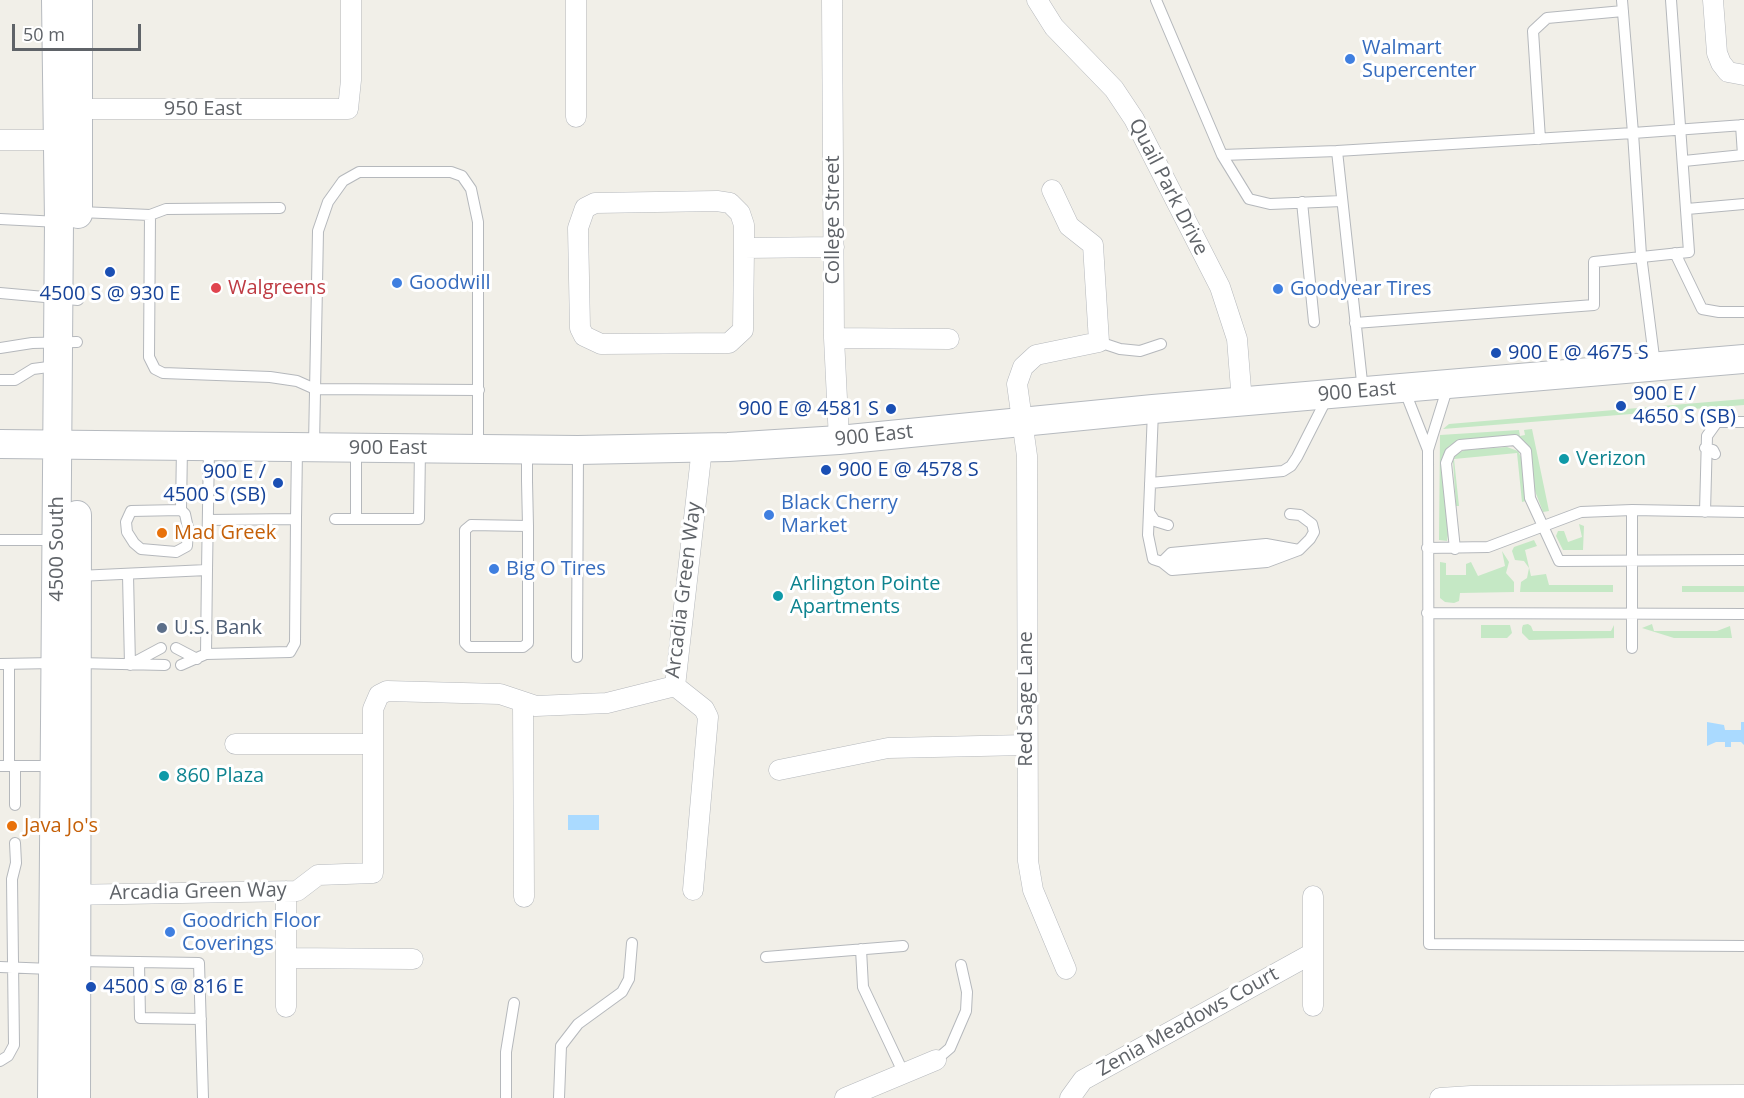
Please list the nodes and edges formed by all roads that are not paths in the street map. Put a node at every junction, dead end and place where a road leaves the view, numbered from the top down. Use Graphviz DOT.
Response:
graph roads {
  1 [pos="56,0"];
  2 [pos="78,0"];
  3 [pos="351,0"];
  4 [pos="576,0"];
  5 [pos="832,0"];
  6 [pos="1037,0"];
  7 [pos="1156,0"];
  8 [pos="1671,0"];
  9 [pos="1713,0"];
  10 [pos="1623,5"];
  11 [pos="1744,75"];
  12 [pos="68,109"];
  13 [pos="576,117"];
  14 [pos="1743,125"];
  15 [pos="1682,130"];
  16 [pos="1633,133"];
  17 [pos="1540,139"];
  18 [pos="0,140"];
  19 [pos="57,140"];
  20 [pos="1337,151"];
  21 [pos="1221,155"];
  22 [pos="1684,161"];
  23 [pos="1052,190"];
  24 [pos="1342,201"];
  25 [pos="1302,202"];
  26 [pos="1744,204"];
  27 [pos="280,208"];
  28 [pos="1687,209"];
  29 [pos="150,214"];
  30 [pos="65,215"];
  31 [pos="0,219"];
  32 [pos="834,247"];
  33 [pos="744,248"];
  34 [pos="1675,253"];
  35 [pos="1641,255"];
  36 [pos="0,293"];
  37 [pos="68,299"];
  38 [pos="1744,312"];
  39 [pos="1314,322"];
  40 [pos="1355,322"];
  41 [pos="834,338"];
  42 [pos="949,339"];
  43 [pos="1099,342"];
  44 [pos="1161,344"];
  45 [pos="0,348"];
  46 [pos="65,350"];
  47 [pos="1744,359"];
  48 [pos="1656,367"];
  49 [pos="0,380"];
  50 [pos="1448,384"];
  51 [pos="1404,388"];
  52 [pos="315,389"];
  53 [pos="479,390"];
  54 [pos="1363,392"];
  55 [pos="1329,394"];
  56 [pos="1242,402"];
  57 [pos="1153,409"];
  58 [pos="1022,421"];
  59 [pos="1744,422"];
  60 [pos="839,440"];
  61 [pos="0,444"];
  62 [pos="67,446"];
  63 [pos="196,448"];
  64 [pos="305,448"];
  65 [pos="356,448"];
  66 [pos="420,448"];
  67 [pos="702,448"];
  68 [pos="1705,448"];
  69 [pos="478,449"];
  70 [pos="528,449"];
  71 [pos="578,450"];
  72 [pos="1428,450"];
  73 [pos="1715,454"];
  74 [pos="1150,483"];
  75 [pos="1716,498"];
  76 [pos="1706,509"];
  77 [pos="181,510"];
  78 [pos="1632,510"];
  79 [pos="1149,512"];
  80 [pos="1744,512"];
  81 [pos="1290,514"];
  82 [pos="296,519"];
  83 [pos="335,519"];
  84 [pos="356,519"];
  85 [pos="208,520"];
  86 [pos="1542,524"];
  87 [pos="1168,525"];
  88 [pos="528,526"];
  89 [pos="0,540"];
  90 [pos="57,540"];
  91 [pos="1427,548"];
  92 [pos="1455,549"];
  93 [pos="1744,560"];
  94 [pos="1632,561"];
  95 [pos="207,570"];
  96 [pos="128,575"];
  97 [pos="67,576"];
  98 [pos="1427,613"];
  99 [pos="1631,614"];
  100 [pos="1744,614"];
  101 [pos="1632,648"];
  102 [pos="202,656"];
  103 [pos="577,657"];
  104 [pos="66,663"];
  105 [pos="4,664"];
  106 [pos="130,665"];
  107 [pos="675,686"];
  108 [pos="523,703"];
  109 [pos="235,744"];
  110 [pos="373,744"];
  111 [pos="1026,745"];
  112 [pos="8,766"];
  113 [pos="55,766"];
  114 [pos="779,770"];
  115 [pos="15,805"];
  116 [pos="15,843"];
  117 [pos="693,890"];
  118 [pos="286,891"];
  119 [pos="65,895"];
  120 [pos="1313,896"];
  121 [pos="524,897"];
  122 [pos="632,943"];
  123 [pos="903,946"];
  124 [pos="1744,946"];
  125 [pos="861,949"];
  126 [pos="1313,952"];
  127 [pos="766,957"];
  128 [pos="286,958"];
  129 [pos="413,959"];
  130 [pos="139,962"];
  131 [pos="64,965"];
  132 [pos="961,965"];
  133 [pos="0,967"];
  134 [pos="12,968"];
  135 [pos="1066,969"];
  136 [pos="514,1003"];
  137 [pos="1313,1006"];
  138 [pos="286,1007"];
  139 [pos="201,1019"];
  140 [pos="0,1060"];
  141 [pos="936,1060"];
  142 [pos="904,1074"];
  143 [pos="1744,1095"];
  144 [pos="52,1098"];
  145 [pos="76,1098"];
  146 [pos="203,1098"];
  147 [pos="506,1098"];
  148 [pos="559,1098"];
  149 [pos="845,1098"];
  150 [pos="1070,1098"];
  151 [pos="1440,1098"];
  1 -- 12 [label="main road, 4500 South"];
  2 -- 12 [label="main road, 4500 South"];
  3 -- 12 [label="street, 950 East"];
  4 -- 13 [label="street"];
  5 -- 32 [label="street, College Street"];
  6 -- 56 [label="street, Quail Park Drive"];
  7 -- 21 [label="lane"];
  8 -- 15 [label="lane"];
  9 -- 11 [label="street"];
  10 -- 16 [label="lane"];
  10 -- 17 [label="lane"];
  12 -- 19 [label="main road, 4500 South"];
  12 -- 30 [label="main road, 4500 South"];
  14 -- 15 [label="lane"];
  14 -- 22 [label="lane"];
  15 -- 16 [label="lane"];
  15 -- 22 [label="lane"];
  16 -- 17 [label="lane"];
  16 -- 35 [label="lane"];
  17 -- 20 [label="lane"];
  18 -- 19 [label="street"];
  19 -- 30 [label="main road, 4500 South"];
  20 -- 21 [label="lane"];
  20 -- 24 [label="lane"];
  21 -- 25 [label="lane"];
  22 -- 28 [label="lane"];
  23 -- 43 [label="street"];
  24 -- 25 [label="lane"];
  24 -- 40 [label="lane"];
  25 -- 39 [label="lane"];
  26 -- 28 [label="lane"];
  27 -- 29 [label="lane"];
  28 -- 34 [label="lane"];
  29 -- 30 [label="lane"];
  29 -- 52 [label="lane"];
  30 -- 31 [label="lane"];
  30 -- 37 [label="main road, 4500 South"];
  32 -- 33 [label="street"];
  32 -- 41 [label="street, College Street"];
  33 -- 33 [label="street"];
  34 -- 35 [label="lane"];
  34 -- 38 [label="lane"];
  35 -- 40 [label="lane"];
  35 -- 48 [label="lane"];
  36 -- 37 [label="lane"];
  37 -- 46 [label="main road, 4500 South"];
  40 -- 54 [label="lane"];
  41 -- 42 [label="street"];
  41 -- 60 [label="street, College Street"];
  43 -- 44 [label="lane"];
  43 -- 58 [label="street, Red Sage Lane"];
  45 -- 46 [label="lane"];
  46 -- 49 [label="lane"];
  46 -- 62 [label="main road, 4500 South"];
  47 -- 48 [label="main road, 900 East"];
  48 -- 50 [label="main road, 900 East"];
  50 -- 51 [label="main road, 900 East"];
  50 -- 72 [label="lane"];
  51 -- 54 [label="main road, 900 East"];
  51 -- 72 [label="lane"];
  52 -- 53 [label="lane"];
  52 -- 53 [label="lane"];
  52 -- 64 [label="lane"];
  53 -- 69 [label="lane"];
  54 -- 55 [label="main road, 900 East"];
  55 -- 56 [label="main road, 900 East"];
  55 -- 74 [label="lane"];
  56 -- 57 [label="main road, 900 East"];
  57 -- 58 [label="main road, 900 East"];
  57 -- 74 [label="lane"];
  58 -- 60 [label="main road, 900 East"];
  58 -- 111 [label="street, Red Sage Lane"];
  59 -- 68 [label="lane"];
  60 -- 67 [label="main road, 900 East"];
  61 -- 62 [label="main road, 900 East"];
  62 -- 63 [label="main road, 900 East"];
  62 -- 90 [label="main road, 4500 South"];
  62 -- 97 [label="main road, 4500 South"];
  63 -- 64 [label="main road, 900 East"];
  63 -- 77 [label="lane"];
  63 -- 85 [label="lane"];
  64 -- 65 [label="main road, 900 East"];
  64 -- 82 [label="lane"];
  65 -- 66 [label="main road, 900 East"];
  65 -- 84 [label="lane"];
  66 -- 69 [label="main road, 900 East"];
  66 -- 84 [label="lane"];
  67 -- 71 [label="main road, 900 East"];
  67 -- 107 [label="street, Arcadia Green Way"];
  68 -- 73 [label="lane"];
  68 -- 76 [label="lane"];
  69 -- 70 [label="main road, 900 East"];
  70 -- 71 [label="main road, 900 East"];
  70 -- 88 [label="lane"];
  71 -- 103 [label="lane"];
  72 -- 91 [label="lane"];
  74 -- 79 [label="lane"];
  75 -- 76 [label="lane"];
  76 -- 78 [label="lane"];
  76 -- 80 [label="lane"];
  77 -- 77 [label="lane"];
  78 -- 86 [label="lane"];
  78 -- 94 [label="lane"];
  79 -- 81 [label="lane"];
  79 -- 87 [label="lane"];
  82 -- 85 [label="lane"];
  82 -- 102 [label="lane"];
  83 -- 84 [label="lane"];
  85 -- 95 [label="lane"];
  86 -- 92 [label="lane"];
  86 -- 92 [label="lane"];
  86 -- 94 [label="lane"];
  88 -- 88 [label="lane"];
  89 -- 90 [label="lane"];
  90 -- 97 [label="main road, 4500 South"];
  91 -- 92 [label="lane"];
  91 -- 98 [label="lane"];
  93 -- 94 [label="lane"];
  94 -- 99 [label="lane"];
  95 -- 96 [label="lane"];
  95 -- 102 [label="lane"];
  96 -- 97 [label="lane"];
  96 -- 106 [label="lane"];
  97 -- 104 [label="main road, 4500 South"];
  98 -- 99 [label="lane"];
  98 -- 124 [label="lane"];
  99 -- 100 [label="lane"];
  99 -- 101 [label="lane"];
  102 -- 102 [label="lane"];
  104 -- 105 [label="lane"];
  104 -- 106 [label="lane"];
  104 -- 113 [label="main road, 4500 South"];
  104 -- 119 [label="main road, 4500 South"];
  105 -- 112 [label="lane"];
  106 -- 106 [label="lane"];
  107 -- 108 [label="street, Arcadia Green Way"];
  107 -- 117 [label="street"];
  108 -- 110 [label="street, Arcadia Green Way"];
  108 -- 121 [label="street"];
  109 -- 110 [label="street"];
  110 -- 118 [label="street, Arcadia Green Way"];
  111 -- 114 [label="street"];
  111 -- 135 [label="street, Red Sage Lane"];
  112 -- 113 [label="lane"];
  112 -- 115 [label="lane"];
  113 -- 119 [label="main road, 4500 South"];
  116 -- 134 [label="lane"];
  118 -- 119 [label="street, Arcadia Green Way"];
  118 -- 128 [label="street"];
  119 -- 131 [label="main road, 4500 South"];
  120 -- 126 [label="street"];
  122 -- 148 [label="lane"];
  123 -- 125 [label="lane"];
  125 -- 127 [label="lane"];
  125 -- 142 [label="lane"];
  126 -- 137 [label="street"];
  126 -- 150 [label="street, Zenia Meadows Court"];
  128 -- 129 [label="street"];
  128 -- 138 [label="street"];
  130 -- 131 [label="lane"];
  130 -- 139 [label="lane"];
  130 -- 139 [label="lane"];
  131 -- 134 [label="lane"];
  131 -- 144 [label="main road, 4500 South"];
  131 -- 145 [label="main road, 4500 South"];
  132 -- 141 [label="lane"];
  133 -- 134 [label="lane"];
  134 -- 140 [label="lane"];
  136 -- 147 [label="lane"];
  139 -- 146 [label="lane"];
  141 -- 142 [label="street"];
  142 -- 149 [label="street"];
  143 -- 151 [label="street"];
}
